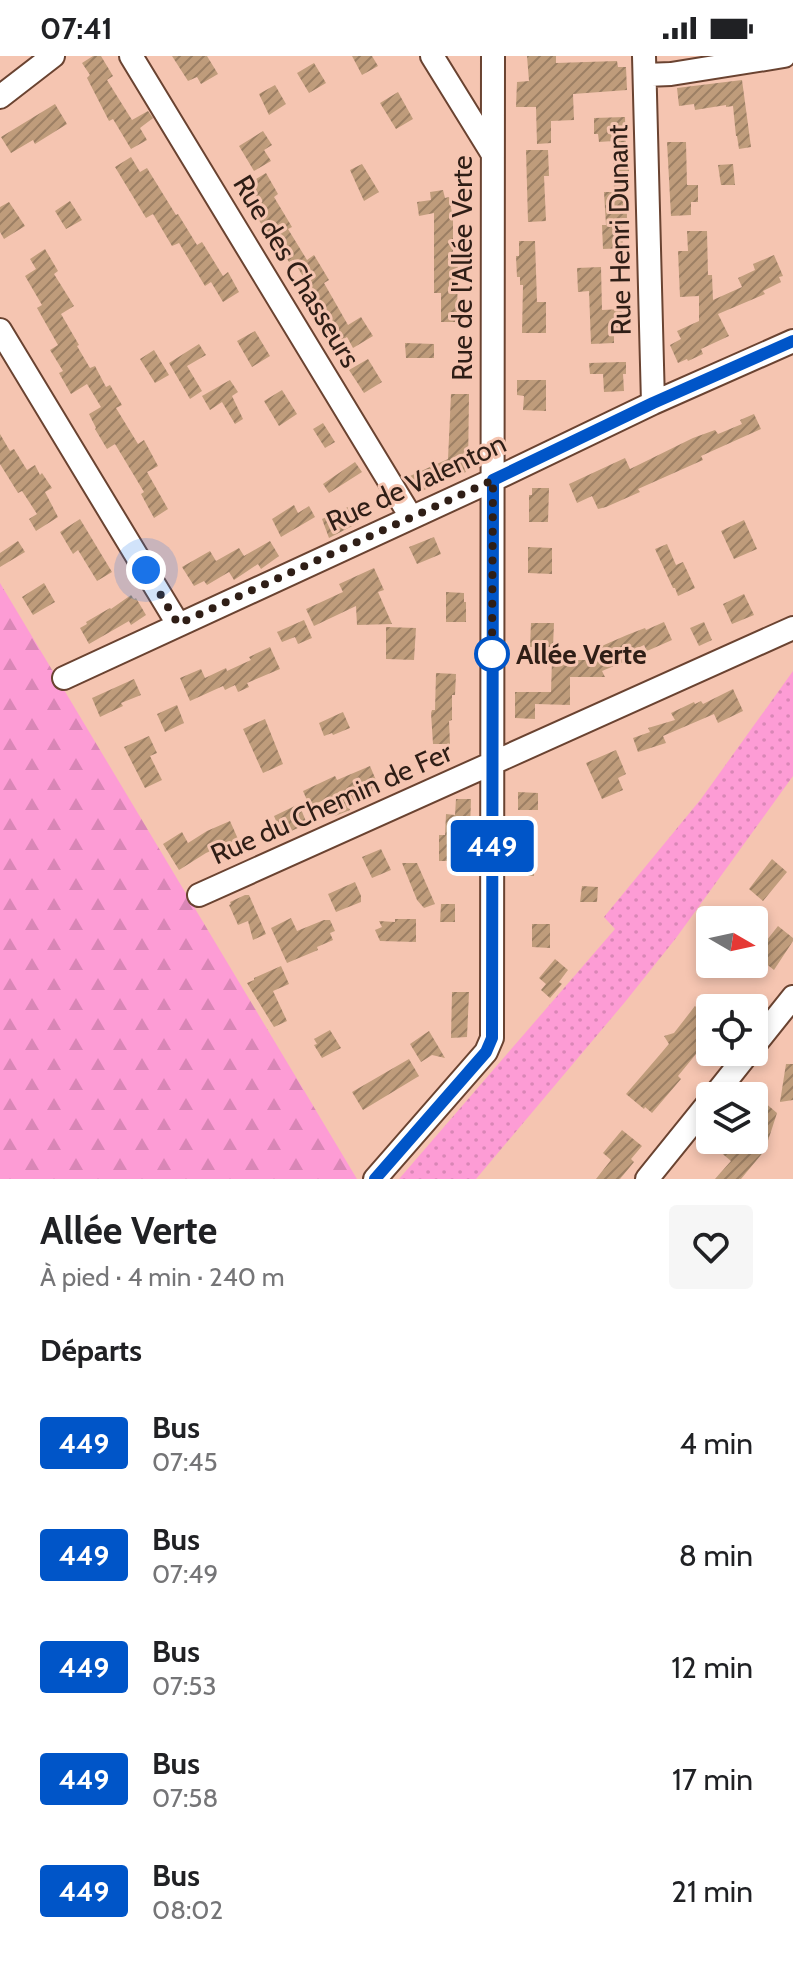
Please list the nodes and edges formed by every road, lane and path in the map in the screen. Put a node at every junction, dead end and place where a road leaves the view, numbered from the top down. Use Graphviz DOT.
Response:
graph roads {
  1 [pos="53,56"];
  2 [pos="131,56"];
  3 [pos="432,56"];
  4 [pos="493,56"];
  5 [pos="784,56"];
  6 [pos="645,66"];
  7 [pos="0,97"];
  8 [pos="492,153"];
  9 [pos="0,330"];
  10 [pos="793,341"];
  11 [pos="653,403"];
  12 [pos="493,480"];
  13 [pos="411,517"];
  14 [pos="178,624"];
  15 [pos="793,628"];
  16 [pos="64,678"];
  17 [pos="491,763"];
  18 [pos="199,895"];
  19 [pos="793,997"];
  20 [pos="768,1028"];
  21 [pos="738,1066"];
  22 [pos="725,1082"];
  23 [pos="696,1118"];
  24 [pos="375,1179"];
  25 [pos="647,1179"];
  1 -- 7 [label="street"];
  2 -- 13 [label="street, Rue des Chasseurs"];
  3 -- 8 [label="street"];
  4 -- 8 [label="street, Rue de l'Allée Verte"];
  5 -- 6 [label="street"];
  6 -- 11 [label="street, Rue Henri Dunant"];
  8 -- 12 [label="street, Rue de l'Allée Verte"];
  9 -- 14 [label="street"];
  10 -- 11 [label="street, Rue de Valenton"];
  11 -- 12 [label="street, Rue de Valenton"];
  12 -- 13 [label="street, Rue de Valenton"];
  12 -- 17 [label="street"];
  13 -- 14 [label="street, Rue de Valenton"];
  14 -- 16 [label="street, Rue de Valenton"];
  15 -- 17 [label="street, Rue du Chemin de Fer"];
  17 -- 18 [label="street, Rue du Chemin de Fer"];
  17 -- 24 [label="street"];
  19 -- 20 [label="street"];
  21 -- 22 [label="street"];
  23 -- 25 [label="street"];
}
